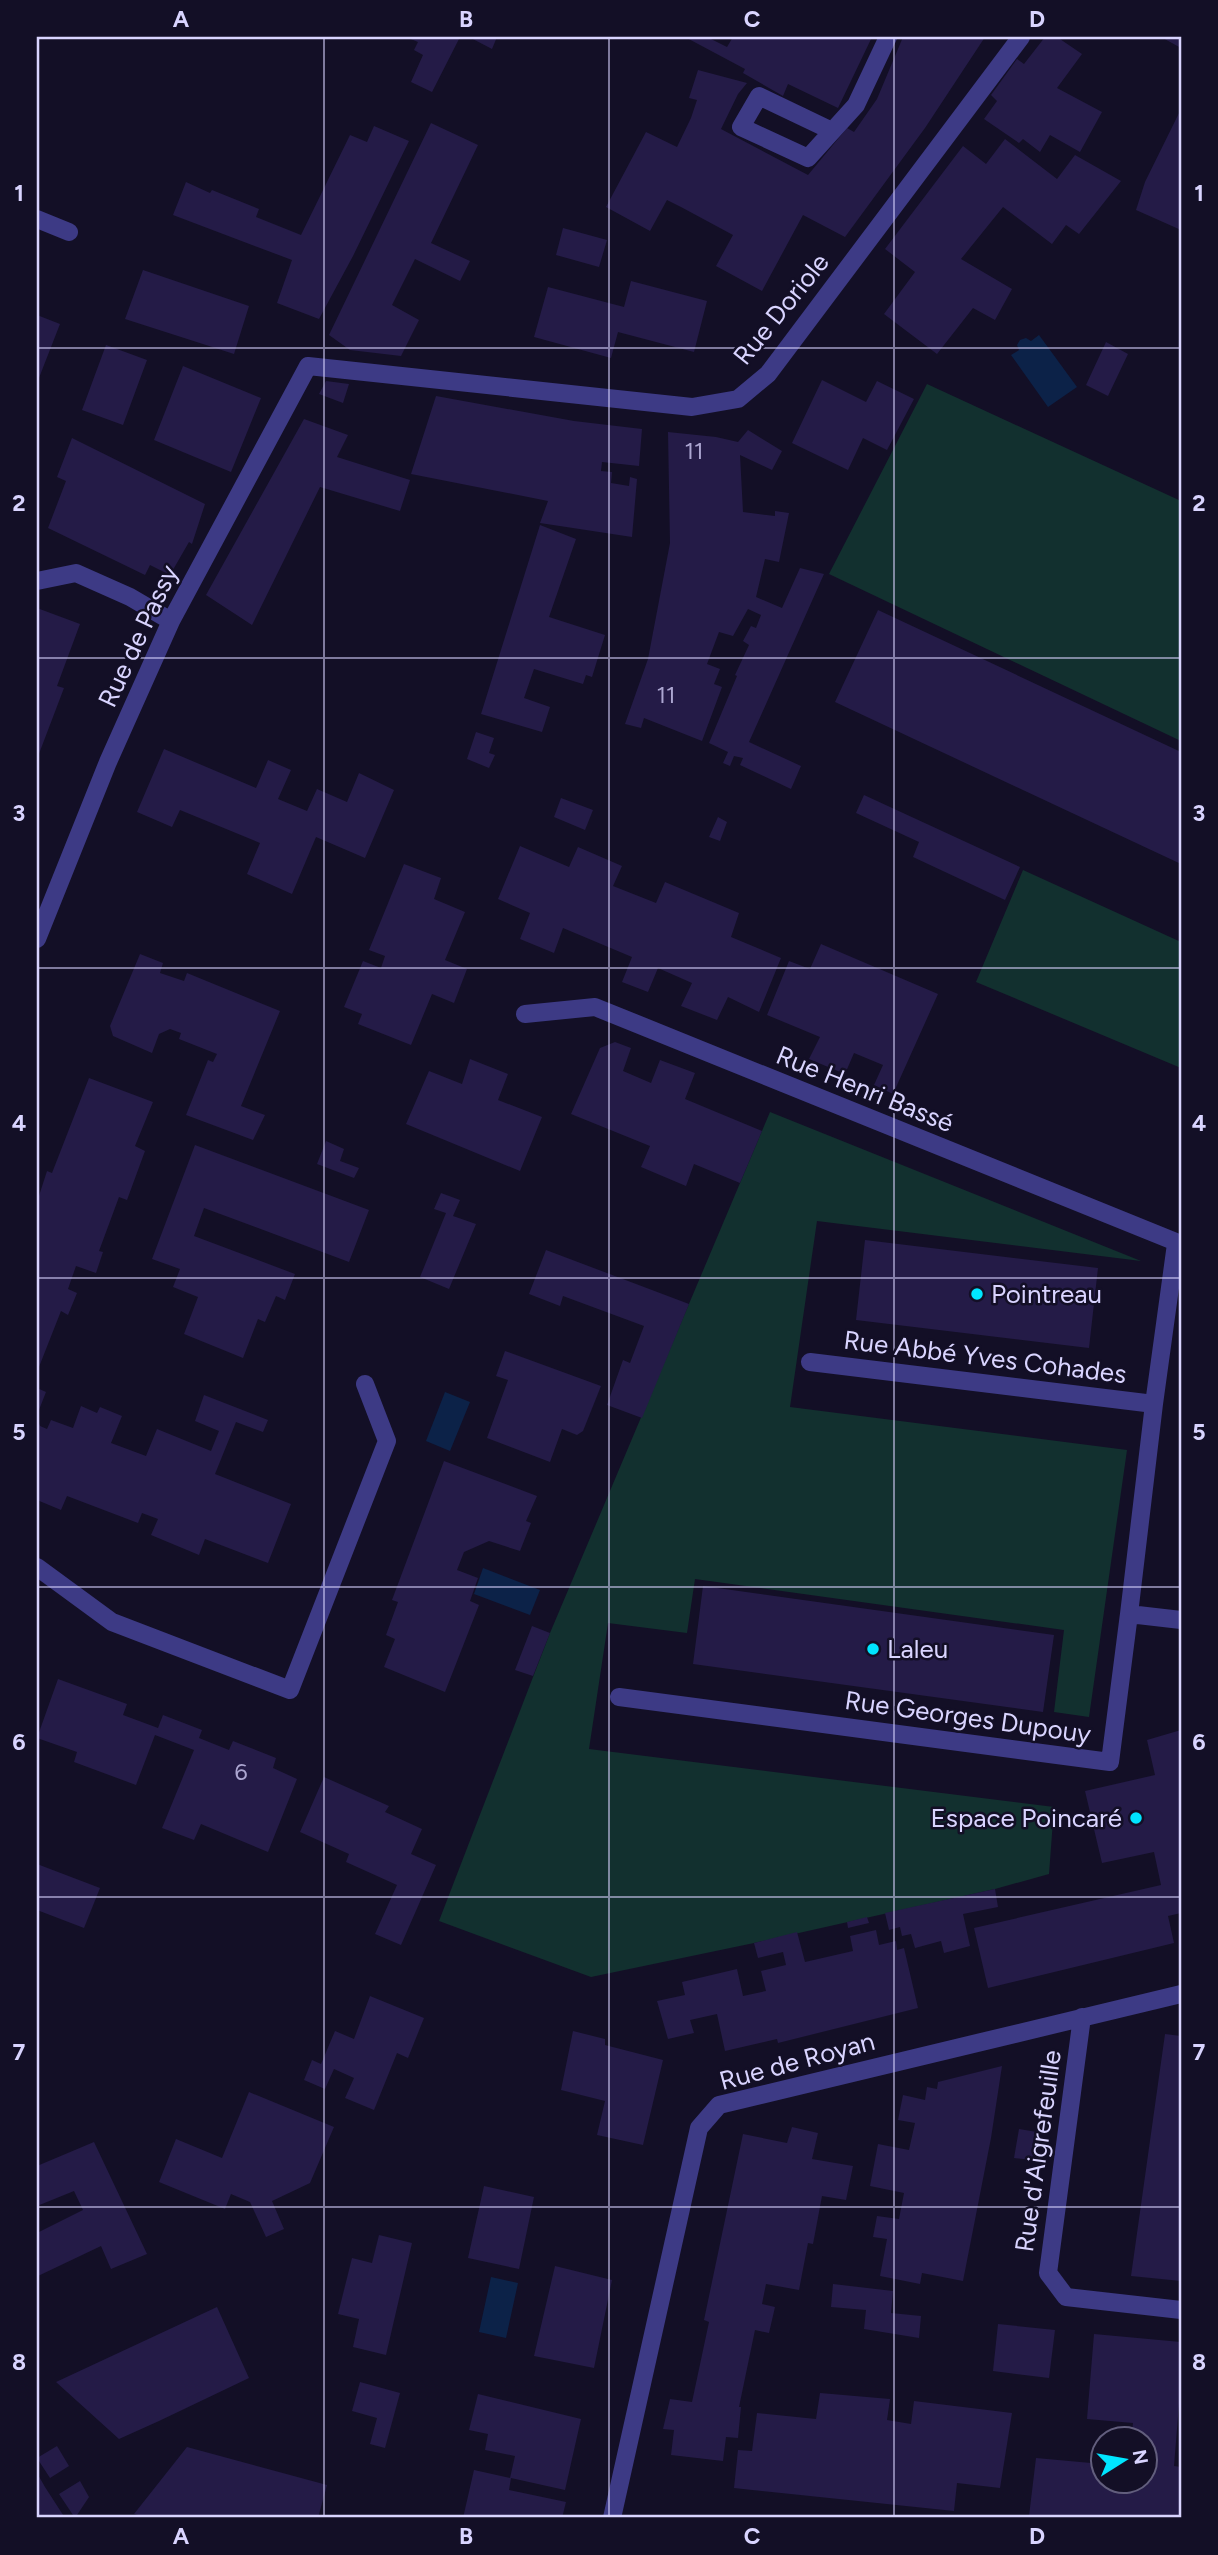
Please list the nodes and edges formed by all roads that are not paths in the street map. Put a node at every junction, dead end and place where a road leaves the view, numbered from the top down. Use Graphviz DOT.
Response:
graph roads {
  1 [pos="888,37"];
  2 [pos="1021,37"];
  3 [pos="832,131"];
  4 [pos="37,219"];
  5 [pos="69,232"];
  6 [pos="308,366"];
  7 [pos="37,581"];
  8 [pos="171,621"];
  9 [pos="37,939"];
  10 [pos="525,1014"];
  11 [pos="1179,1244"];
  12 [pos="810,1362"];
  13 [pos="365,1384"];
  14 [pos="1154,1404"];
  15 [pos="37,1567"];
  16 [pos="1129,1614"];
  17 [pos="1181,1620"];
  18 [pos="619,1697"];
  19 [pos="1181,1994"];
  20 [pos="1082,2017"];
  21 [pos="1181,2311"];
  22 [pos="612,2518"];
  1 -- 3 [label="street"];
  2 -- 6 [label="street, Rue Doriole"];
  3 -- 3 [label="street"];
  4 -- 5 [label="street"];
  6 -- 8 [label="street, Rue de Passy"];
  7 -- 8 [label="street"];
  8 -- 9 [label="street, Rue de Passy"];
  10 -- 11 [label="street, Rue Henri Bassé"];
  11 -- 14 [label="street, Rue Abbé Yves Cohades"];
  12 -- 14 [label="street, Rue Abbé Yves Cohades"];
  13 -- 15 [label="street"];
  14 -- 16 [label="street, Rue Abbé Yves Cohades"];
  16 -- 17 [label="street"];
  16 -- 18 [label="street, Rue Georges Dupouy"];
  19 -- 20 [label="street, Rue de Royan"];
  20 -- 21 [label="street, Rue d'Aigrefeuille"];
  20 -- 22 [label="street, Rue de Royan"];
}
